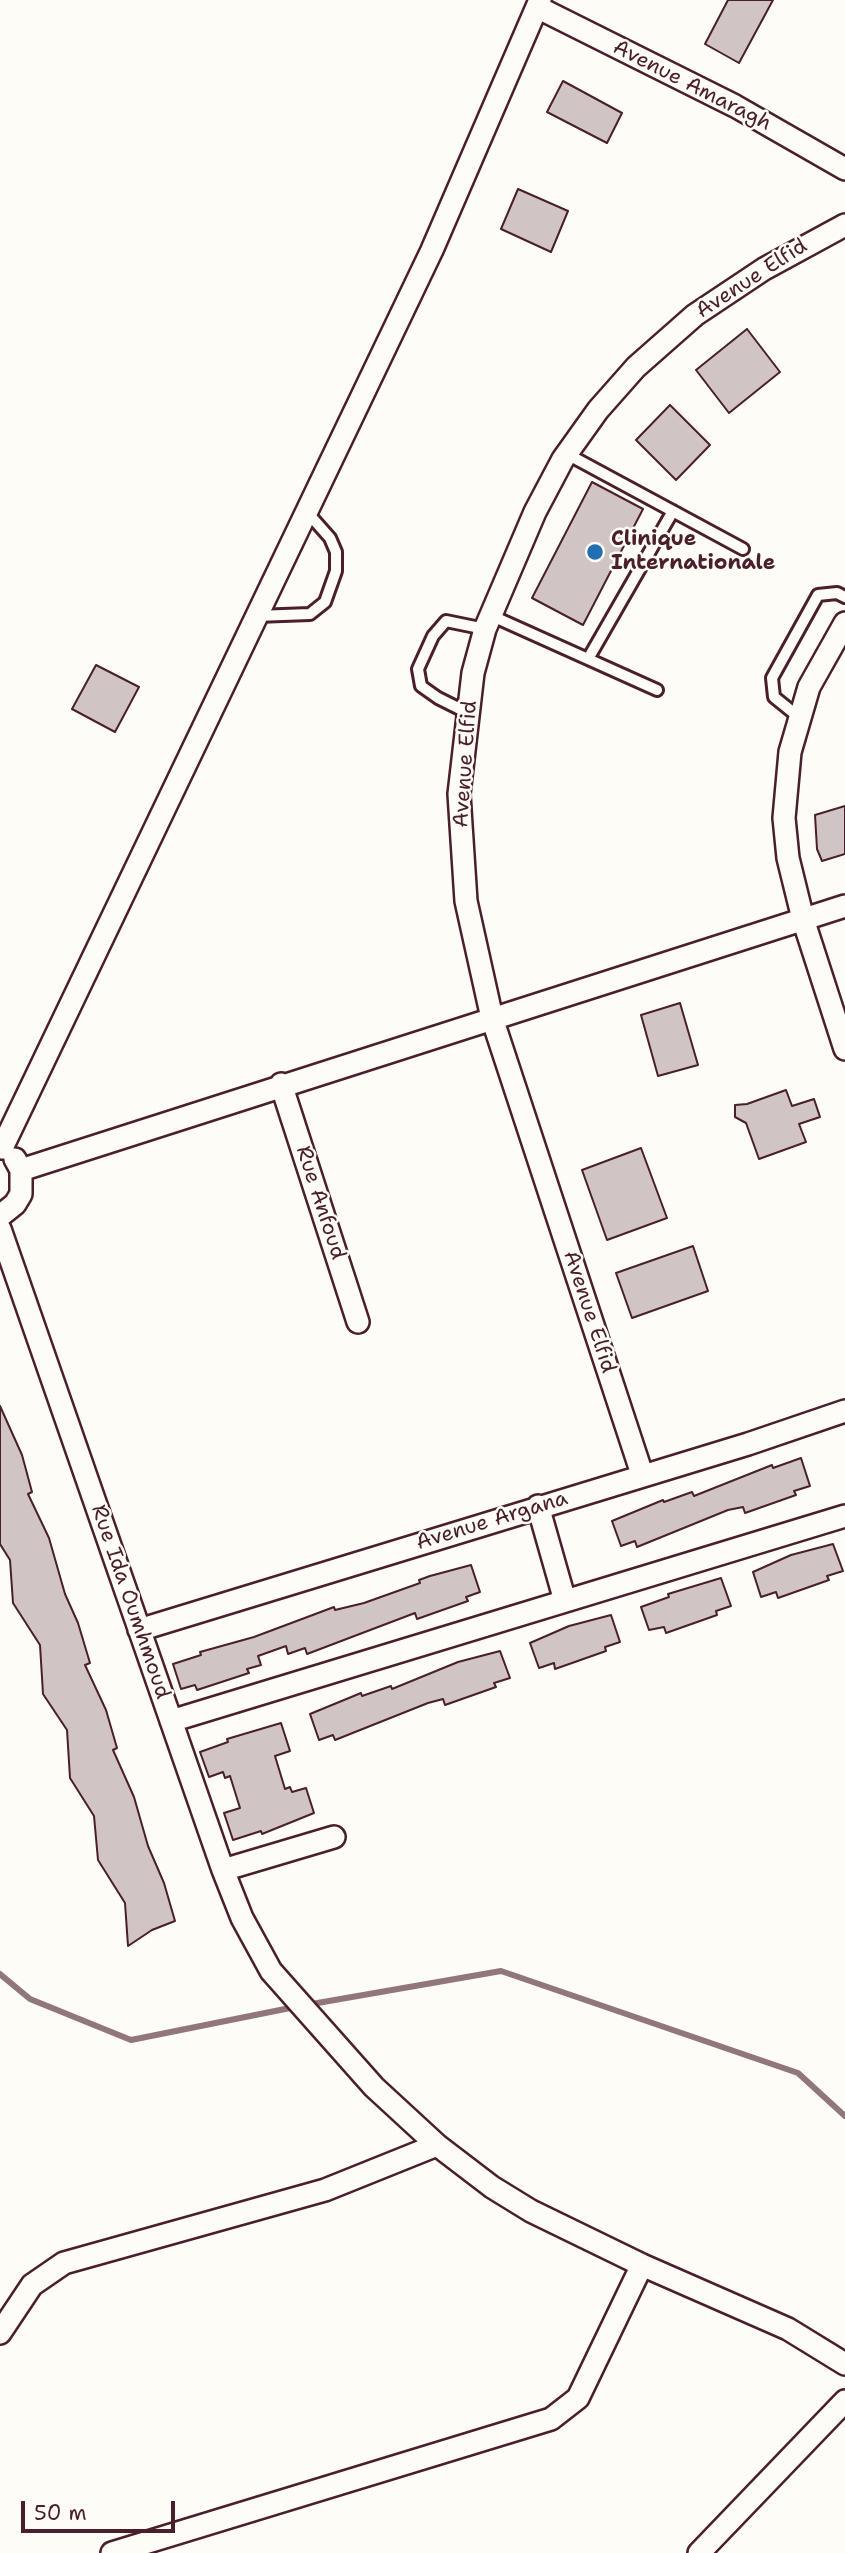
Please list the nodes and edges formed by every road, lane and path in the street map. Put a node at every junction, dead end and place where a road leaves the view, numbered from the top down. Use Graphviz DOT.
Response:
graph roads {
  1 [pos="538,4"];
  2 [pos="845,169"];
  3 [pos="845,225"];
  4 [pos="567,454"];
  5 [pos="306,510"];
  6 [pos="673,511"];
  7 [pos="743,549"];
  8 [pos="845,597"];
  9 [pos="256,616"];
  10 [pos="487,622"];
  11 [pos="845,623"];
  12 [pos="588,659"];
  13 [pos="657,690"];
  14 [pos="468,713"];
  15 [pos="800,719"];
  16 [pos="845,906"];
  17 [pos="803,919"];
  18 [pos="492,1018"];
  19 [pos="845,1049"];
  20 [pos="281,1084"];
  21 [pos="1,1148"];
  22 [pos="21,1170"];
  23 [pos="0,1216"];
  24 [pos="0,1229"];
  25 [pos="358,1322"];
  26 [pos="845,1411"];
  27 [pos="642,1474"];
  28 [pos="538,1506"];
  29 [pos="845,1516"];
  30 [pos="565,1601"];
  31 [pos="139,1630"];
  32 [pos="171,1721"];
  33 [pos="334,1837"];
  34 [pos="223,1870"];
  35 [pos="438,2145"];
  36 [pos="642,2265"];
  37 [pos="0,2333"];
  38 [pos="845,2364"];
  39 [pos="845,2401"];
  40 [pos="111,2553"];
  41 [pos="699,2553"];
  1 -- 2 [label="street, Avenue Amaragh"];
  1 -- 5 [label="street"];
  3 -- 4 [label="street, Avenue Elfid"];
  4 -- 6 [label="lane"];
  4 -- 10 [label="street, Avenue Elfid"];
  5 -- 9 [label="street"];
  5 -- 9 [label="lane"];
  6 -- 7 [label="lane"];
  6 -- 12 [label="lane"];
  8 -- 15 [label="lane"];
  9 -- 21 [label="street"];
  10 -- 12 [label="lane"];
  10 -- 14 [label="street, Avenue Elfid"];
  10 -- 14 [label="lane"];
  11 -- 15 [label="street"];
  12 -- 13 [label="lane"];
  14 -- 18 [label="street, Avenue Elfid"];
  15 -- 17 [label="street"];
  16 -- 17 [label="street"];
  17 -- 18 [label="street"];
  17 -- 19 [label="street"];
  18 -- 20 [label="street"];
  18 -- 27 [label="street, Avenue Elfid"];
  20 -- 22 [label="street"];
  20 -- 25 [label="street, Rue Anfoud"];
  21 -- 22 [label="street"];
  22 -- 23 [label="street"];
  24 -- 31 [label="street, Rue Ida Oumhmoud"];
  26 -- 27 [label="street, Avenue Argana"];
  27 -- 28 [label="street, Avenue Argana"];
  28 -- 30 [label="street"];
  28 -- 31 [label="street, Avenue Argana"];
  29 -- 30 [label="street"];
  30 -- 32 [label="street"];
  31 -- 32 [label="street, Rue Ida Oumhmoud"];
  32 -- 34 [label="street, Rue Ida Oumhmoud"];
  33 -- 34 [label="street"];
  34 -- 35 [label="street, Rue Ida Oumhmoud"];
  35 -- 36 [label="street, Rue Ida Oumhmoud"];
  35 -- 37 [label="street"];
  36 -- 38 [label="street, Rue Ida Oumhmoud"];
  36 -- 40 [label="street"];
  39 -- 41 [label="street"];
}
